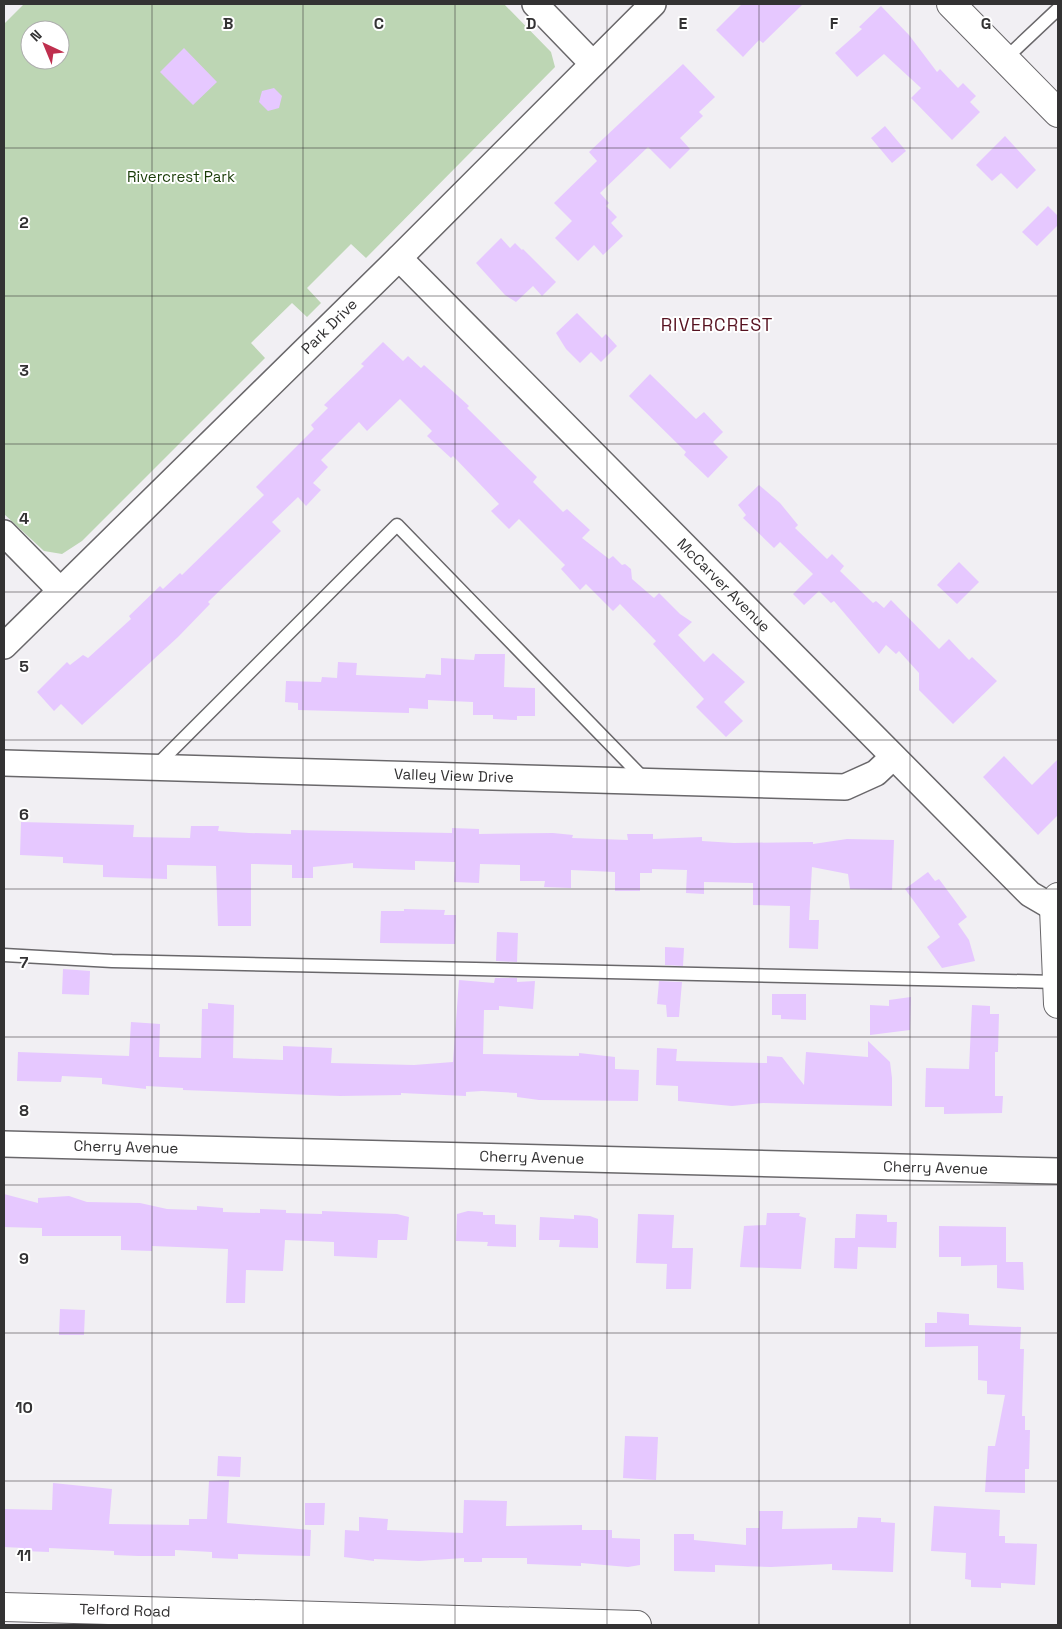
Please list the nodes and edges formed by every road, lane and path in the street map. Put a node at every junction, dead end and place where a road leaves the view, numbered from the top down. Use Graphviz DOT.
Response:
graph roads {
  1 [pos="535,4"];
  2 [pos="653,4"];
  3 [pos="951,4"];
  4 [pos="1058,9"];
  5 [pos="1005,59"];
  6 [pos="593,64"];
  7 [pos="1058,112"];
  8 [pos="399,258"];
  9 [pos="4,533"];
  10 [pos="60,590"];
  11 [pos="4,646"];
  12 [pos="893,757"];
  13 [pos="4,763"];
  14 [pos="155,767"];
  15 [pos="647,782"];
  16 [pos="1056,902"];
  17 [pos="4,955"];
  18 [pos="1058,993"];
  19 [pos="4,1144"];
  20 [pos="1058,1171"];
  21 [pos="4,1608"];
  22 [pos="43,1617"];
  23 [pos="637,1625"];
  1 -- 6 [label="street"];
  2 -- 6 [label="street, Park Drive"];
  3 -- 5 [label="street"];
  4 -- 5 [label="lane"];
  5 -- 7 [label="street"];
  6 -- 8 [label="street, Park Drive"];
  8 -- 10 [label="street, Park Drive"];
  8 -- 12 [label="street, McCarver Avenue"];
  9 -- 10 [label="street"];
  10 -- 11 [label="street, Park Drive"];
  12 -- 15 [label="street, Valley View Drive"];
  12 -- 16 [label="street, McCarver Avenue"];
  13 -- 14 [label="street, Valley View Drive"];
  14 -- 15 [label="street, Valley View Drive"];
  14 -- 15 [label="lane"];
  16 -- 18 [label="street"];
  17 -- 18 [label="lane"];
  19 -- 20 [label="street, Cherry Avenue"];
  21 -- 22 [label="street, Telford Road"];
  22 -- 23 [label="street, Telford Road"];
}
